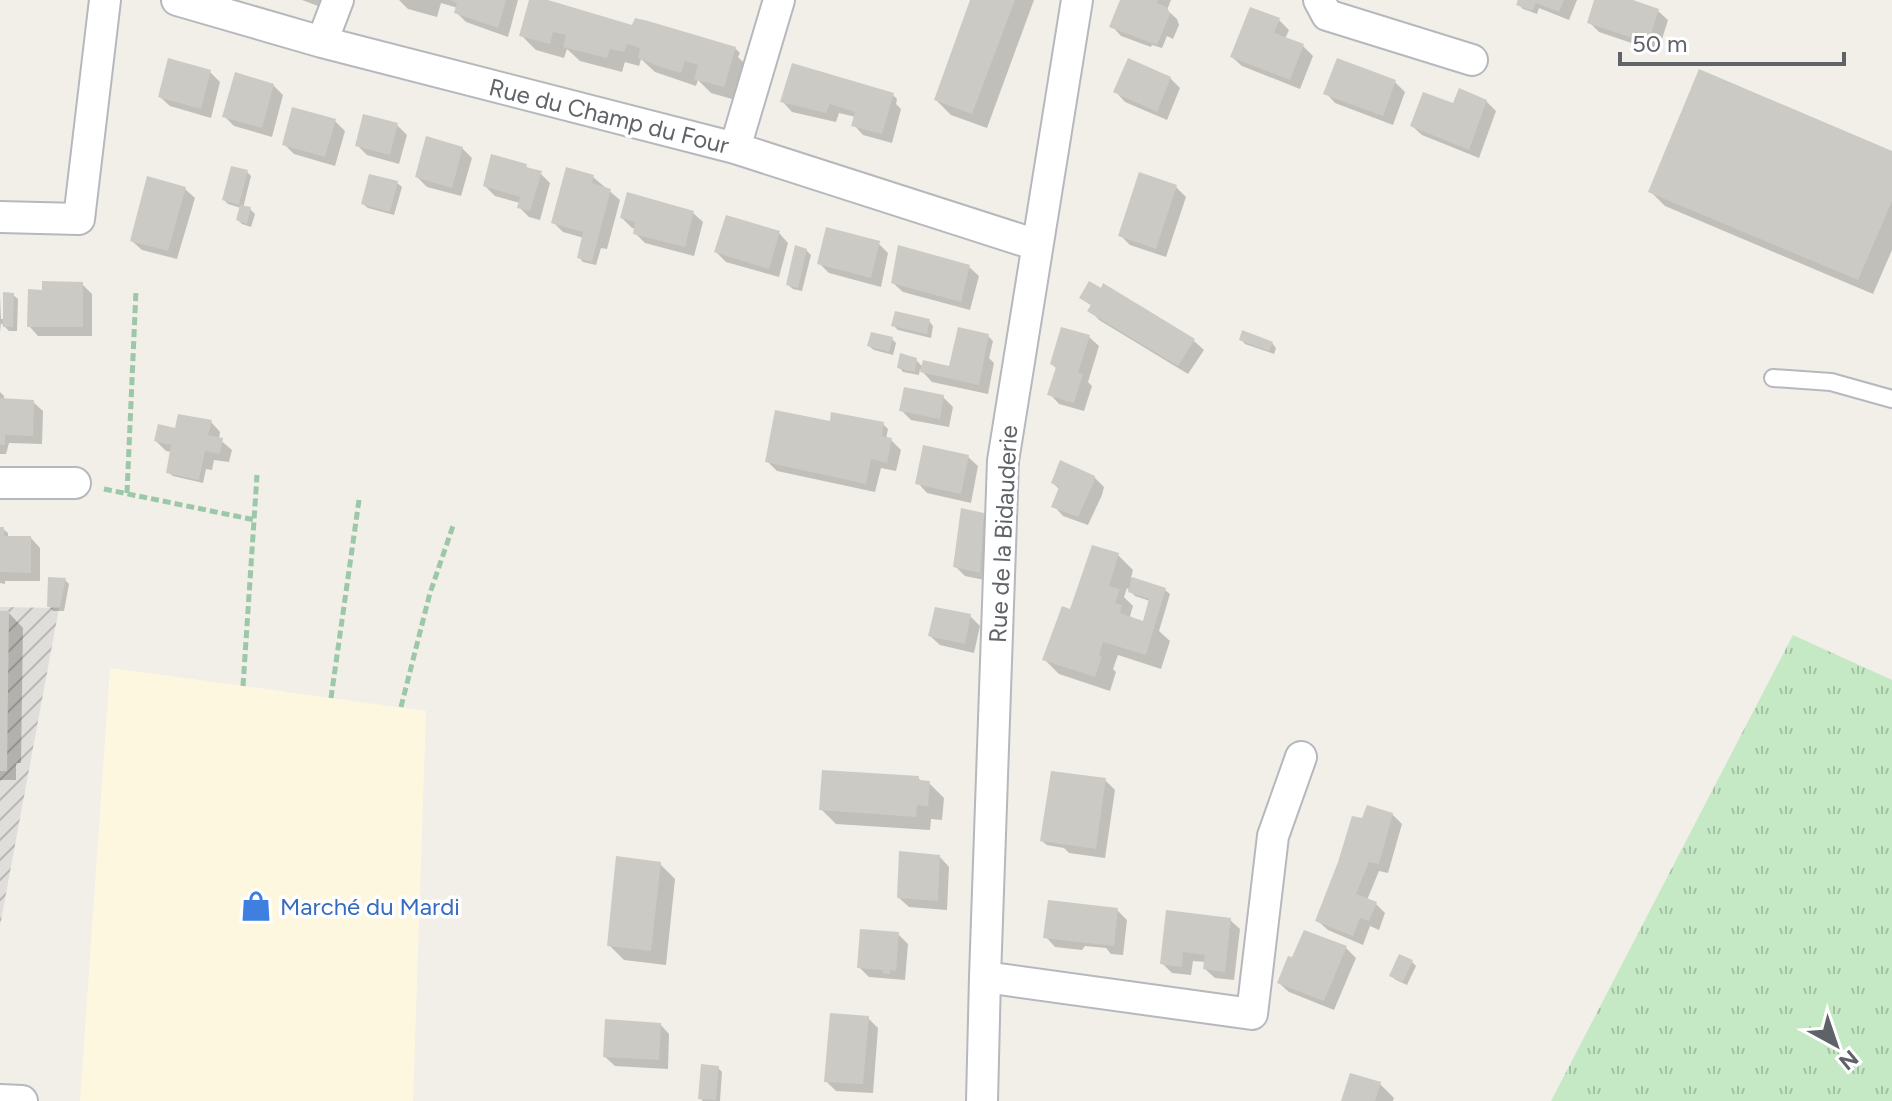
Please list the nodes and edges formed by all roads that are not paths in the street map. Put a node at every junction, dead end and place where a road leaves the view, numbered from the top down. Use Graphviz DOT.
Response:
graph roads {
  1 [pos="105,0"];
  2 [pos="177,0"];
  3 [pos="338,0"];
  4 [pos="779,0"];
  5 [pos="1077,0"];
  6 [pos="1319,0"];
  7 [pos="322,42"];
  8 [pos="1472,60"];
  9 [pos="735,148"];
  10 [pos="0,217"];
  11 [pos="1037,245"];
  12 [pos="1773,378"];
  13 [pos="1892,399"];
  14 [pos="0,483"];
  15 [pos="75,483"];
  16 [pos="1301,757"];
  17 [pos="985,977"];
  18 [pos="0,1100"];
  19 [pos="22,1101"];
  20 [pos="982,1101"];
  1 -- 10 [label="street"];
  2 -- 7 [label="street, Rue du Champ du Four"];
  3 -- 7 [label="street"];
  4 -- 9 [label="street"];
  5 -- 11 [label="street, Rue de la Bidauderie"];
  6 -- 8 [label="street"];
  7 -- 9 [label="street, Rue du Champ du Four"];
  9 -- 11 [label="street, Rue du Champ du Four"];
  11 -- 17 [label="street, Rue de la Bidauderie"];
  12 -- 13 [label="lane"];
  14 -- 15 [label="street"];
  16 -- 17 [label="street"];
  17 -- 20 [label="street, Rue de la Bidauderie"];
  18 -- 19 [label="street"];
}
